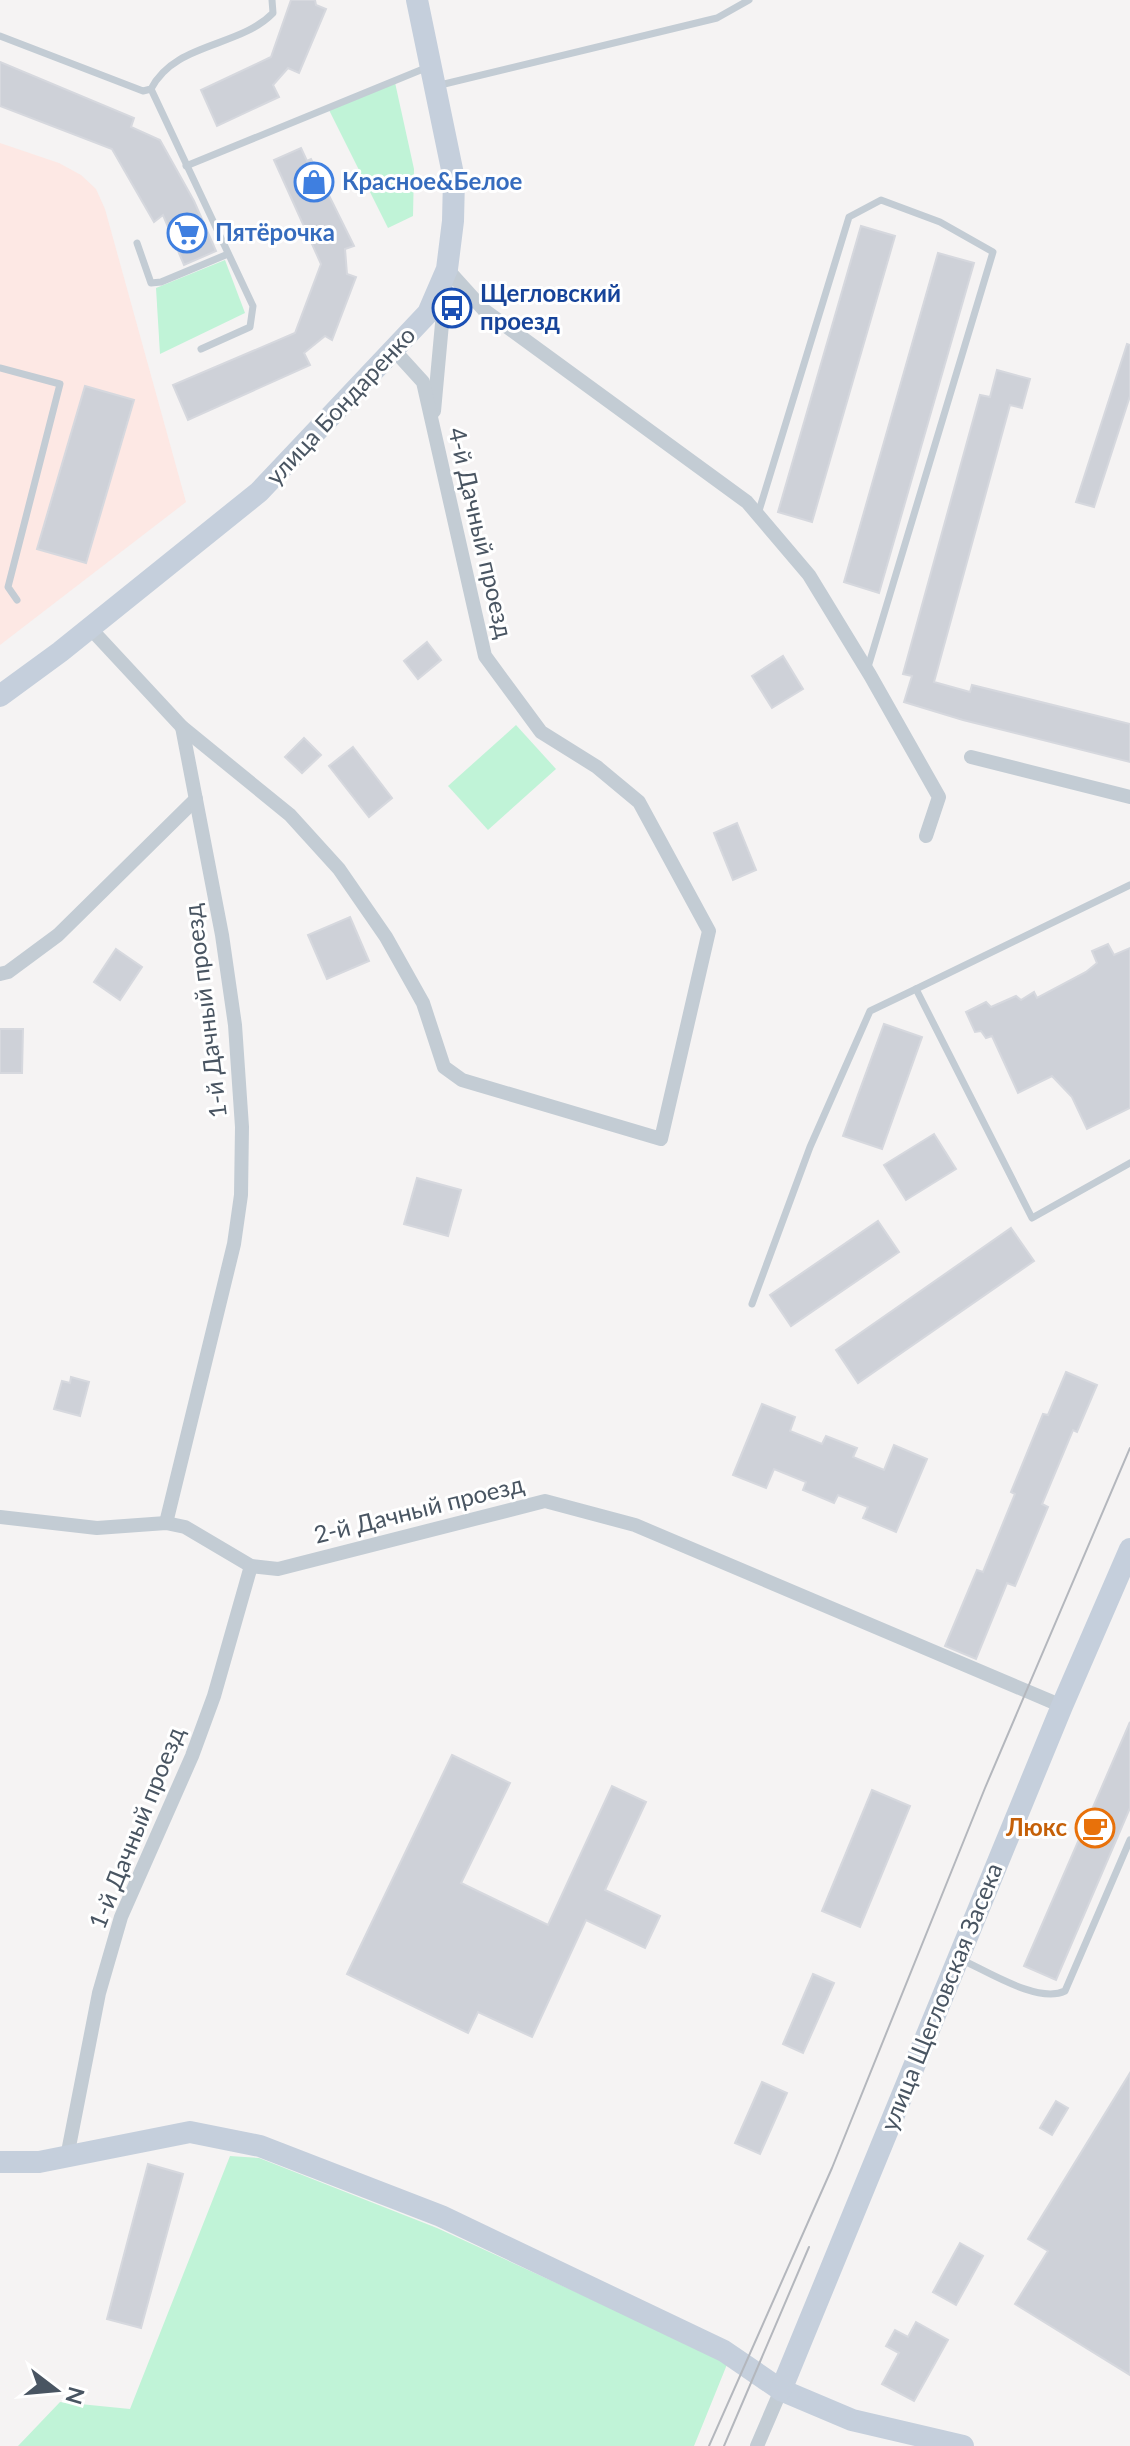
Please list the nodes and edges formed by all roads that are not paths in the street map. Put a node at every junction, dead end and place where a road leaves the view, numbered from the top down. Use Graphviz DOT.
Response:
graph roads {
  1 [pos="272,0"];
  2 [pos="417,0"];
  3 [pos="749,0"];
  4 [pos="0,36"];
  5 [pos="432,77"];
  6 [pos="151,89"];
  7 [pos="186,166"];
  8 [pos="137,243"];
  9 [pos="228,254"];
  10 [pos="447,269"];
  11 [pos="201,349"];
  12 [pos="393,349"];
  13 [pos="0,368"];
  14 [pos="433,423"];
  15 [pos="758,515"];
  16 [pos="17,600"];
  17 [pos="90,628"];
  18 [pos="867,669"];
  19 [pos="0,696"];
  20 [pos="182,727"];
  21 [pos="971,757"];
  22 [pos="1130,797"];
  23 [pos="196,799"];
  24 [pos="926,836"];
  25 [pos="1130,885"];
  26 [pos="0,974"];
  27 [pos="916,989"];
  28 [pos="1130,1163"];
  29 [pos="752,1304"];
  30 [pos="0,1517"];
  31 [pos="166,1523"];
  32 [pos="1130,1549"];
  33 [pos="251,1566"];
  34 [pos="1062,1706"];
  35 [pos="1130,1840"];
  36 [pos="958,1958"];
  37 [pos="67,2157"];
  38 [pos="0,2162"];
  39 [pos="781,2390"];
  40 [pos="757,2446"];
  41 [pos="963,2446"];
  1 -- 6 [label="lane"];
  2 -- 5 [label="street, улица Бондаренко"];
  3 -- 5 [label="lane"];
  4 -- 6 [label="lane"];
  5 -- 7 [label="lane"];
  5 -- 10 [label="street, улица Бондаренко"];
  6 -- 7 [label="lane"];
  7 -- 9 [label="lane"];
  8 -- 9 [label="lane"];
  9 -- 11 [label="lane"];
  10 -- 12 [label="street, улица Бондаренко"];
  10 -- 14 [label="street"];
  10 -- 15 [label="street"];
  12 -- 14 [label="street, 4-й Дачный проезд"];
  12 -- 17 [label="street, улица Бондаренко"];
  13 -- 16 [label="lane"];
  14 -- 20 [label="street, 4-й Дачный проезд"];
  15 -- 18 [label="street"];
  15 -- 18 [label="lane"];
  17 -- 19 [label="street, улица Бондаренко"];
  17 -- 20 [label="street, 4-й Дачный проезд"];
  18 -- 24 [label="street"];
  20 -- 23 [label="street, 1-й Дачный проезд"];
  21 -- 22 [label="street"];
  23 -- 26 [label="street"];
  23 -- 31 [label="street, 1-й Дачный проезд"];
  25 -- 27 [label="lane"];
  27 -- 28 [label="lane"];
  27 -- 29 [label="lane"];
  30 -- 31 [label="street"];
  31 -- 33 [label="street"];
  32 -- 34 [label="street, улица Щегловская Засека"];
  33 -- 34 [label="street, 2-й Дачный проезд"];
  33 -- 37 [label="street, 1-й Дачный проезд"];
  34 -- 36 [label="street, улица Щегловская Засека"];
  35 -- 36 [label="lane"];
  36 -- 39 [label="street, улица Щегловская Засека"];
  37 -- 38 [label="street"];
  37 -- 39 [label="street"];
  39 -- 40 [label="street, улица Щегловская Засека"];
  39 -- 41 [label="street"];
}
